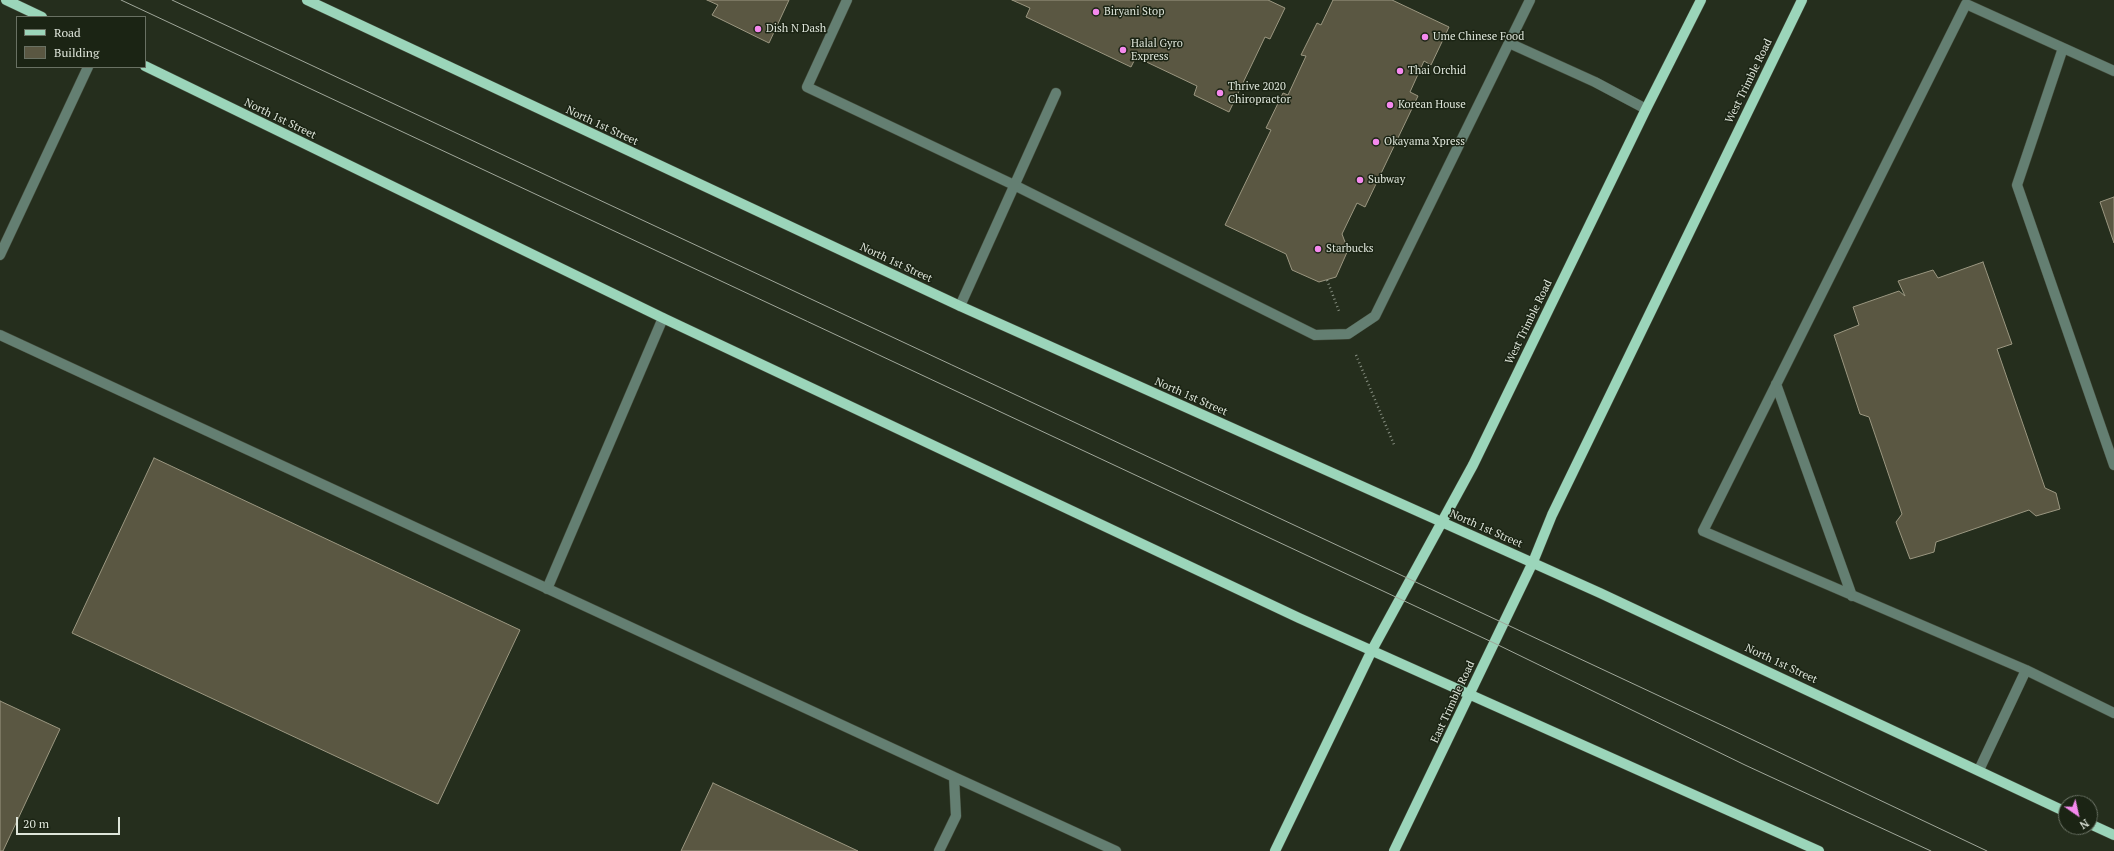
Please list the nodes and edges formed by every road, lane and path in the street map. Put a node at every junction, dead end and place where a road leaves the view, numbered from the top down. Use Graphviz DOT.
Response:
graph roads {
  1 [pos="6,0"];
  2 [pos="307,0"];
  3 [pos="847,0"];
  4 [pos="1701,0"];
  5 [pos="1802,0"];
  6 [pos="1528,1"];
  7 [pos="1961,2"];
  8 [pos="40,16"];
  9 [pos="1509,43"];
  10 [pos="2063,48"];
  11 [pos="146,66"];
  12 [pos="88,68"];
  13 [pos="2114,71"];
  14 [pos="1056,93"];
  15 [pos="1646,109"];
  16 [pos="1014,185"];
  17 [pos="0,255"];
  18 [pos="1327,280"];
  19 [pos="960,306"];
  20 [pos="663,318"];
  21 [pos="1348,334"];
  22 [pos="0,335"];
  23 [pos="1776,384"];
  24 [pos="1395,447"];
  25 [pos="2114,466"];
  26 [pos="1442,522"];
  27 [pos="1533,562"];
  28 [pos="546,589"];
  29 [pos="1852,596"];
  30 [pos="1372,650"];
  31 [pos="2026,670"];
  32 [pos="1470,694"];
  33 [pos="2114,713"];
  34 [pos="1979,770"];
  35 [pos="954,777"];
  36 [pos="2058,808"];
  37 [pos="2098,828"];
  38 [pos="2114,835"];
  39 [pos="939,851"];
  40 [pos="1116,851"];
  41 [pos="1276,851"];
  42 [pos="1394,851"];
  43 [pos="1819,851"];
  1 -- 8 [label="main road"];
  2 -- 19 [label="main road, North 1st Street"];
  3 -- 16 [label="lane"];
  4 -- 15 [label="main road, West Trimble Road"];
  5 -- 27 [label="main road, West Trimble Road"];
  6 -- 9 [label="lane"];
  7 -- 10 [label="lane"];
  7 -- 23 [label="lane"];
  9 -- 15 [label="lane"];
  9 -- 21 [label="lane"];
  10 -- 13 [label="lane"];
  10 -- 25 [label="lane"];
  11 -- 20 [label="main road, North 1st Street"];
  12 -- 17 [label="lane"];
  14 -- 16 [label="lane"];
  15 -- 26 [label="main road, West Trimble Road"];
  16 -- 19 [label="lane"];
  16 -- 21 [label="lane"];
  18 -- 21 [label="path"];
  19 -- 26 [label="main road, North 1st Street"];
  20 -- 28 [label="lane"];
  20 -- 30 [label="main road, North 1st Street"];
  21 -- 24 [label="path"];
  22 -- 28 [label="lane"];
  23 -- 29 [label="lane"];
  23 -- 29 [label="lane"];
  26 -- 27 [label="main road, North 1st Street"];
  26 -- 30 [label="main road, West Trimble Road"];
  27 -- 32 [label="main road, East Trimble Road"];
  27 -- 34 [label="main road, North 1st Street"];
  28 -- 35 [label="lane"];
  29 -- 31 [label="lane"];
  30 -- 32 [label="main road, North 1st Street"];
  30 -- 41 [label="main road"];
  31 -- 33 [label="lane"];
  31 -- 34 [label="lane"];
  32 -- 42 [label="main road, East Trimble Road"];
  32 -- 43 [label="main road, North 1st Street"];
  34 -- 36 [label="main road, North 1st Street"];
  35 -- 39 [label="lane"];
  35 -- 40 [label="lane"];
  37 -- 38 [label="main road"];
}
